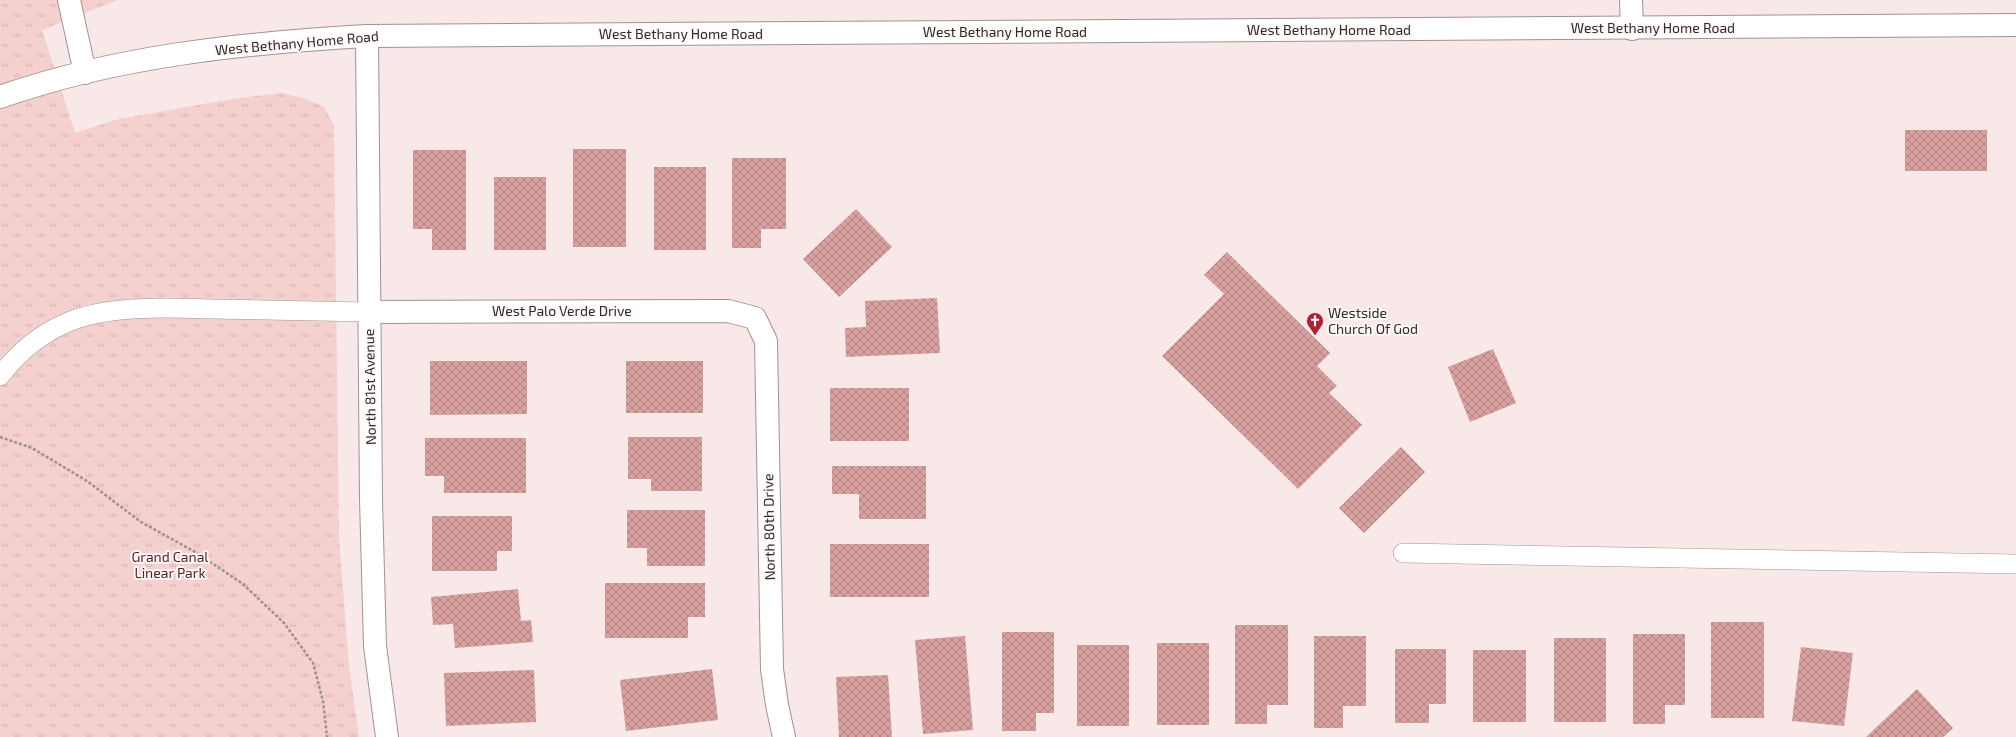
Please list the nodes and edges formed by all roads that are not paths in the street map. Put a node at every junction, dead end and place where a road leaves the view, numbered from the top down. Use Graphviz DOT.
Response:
graph roads {
  1 [pos="68,0"];
  2 [pos="1631,0"];
  3 [pos="2016,25"];
  4 [pos="1632,29"];
  5 [pos="367,36"];
  6 [pos="85,72"];
  7 [pos="0,97"];
  8 [pos="369,312"];
  9 [pos="754,318"];
  10 [pos="0,376"];
  11 [pos="1403,553"];
  12 [pos="2016,564"];
  13 [pos="387,737"];
  14 [pos="784,737"];
  1 -- 6 [label="main road"];
  2 -- 4 [label="main road"];
  3 -- 4 [label="main road, West Bethany Home Road"];
  4 -- 5 [label="main road, West Bethany Home Road"];
  5 -- 6 [label="main road, West Bethany Home Road"];
  5 -- 8 [label="main road, North 81st Avenue"];
  6 -- 7 [label="main road, West Bethany Home Road"];
  8 -- 9 [label="main road, West Palo Verde Drive"];
  8 -- 10 [label="lane"];
  8 -- 13 [label="main road, North 81st Avenue"];
  9 -- 14 [label="main road, North 80th Drive"];
  11 -- 12 [label="lane"];
}
